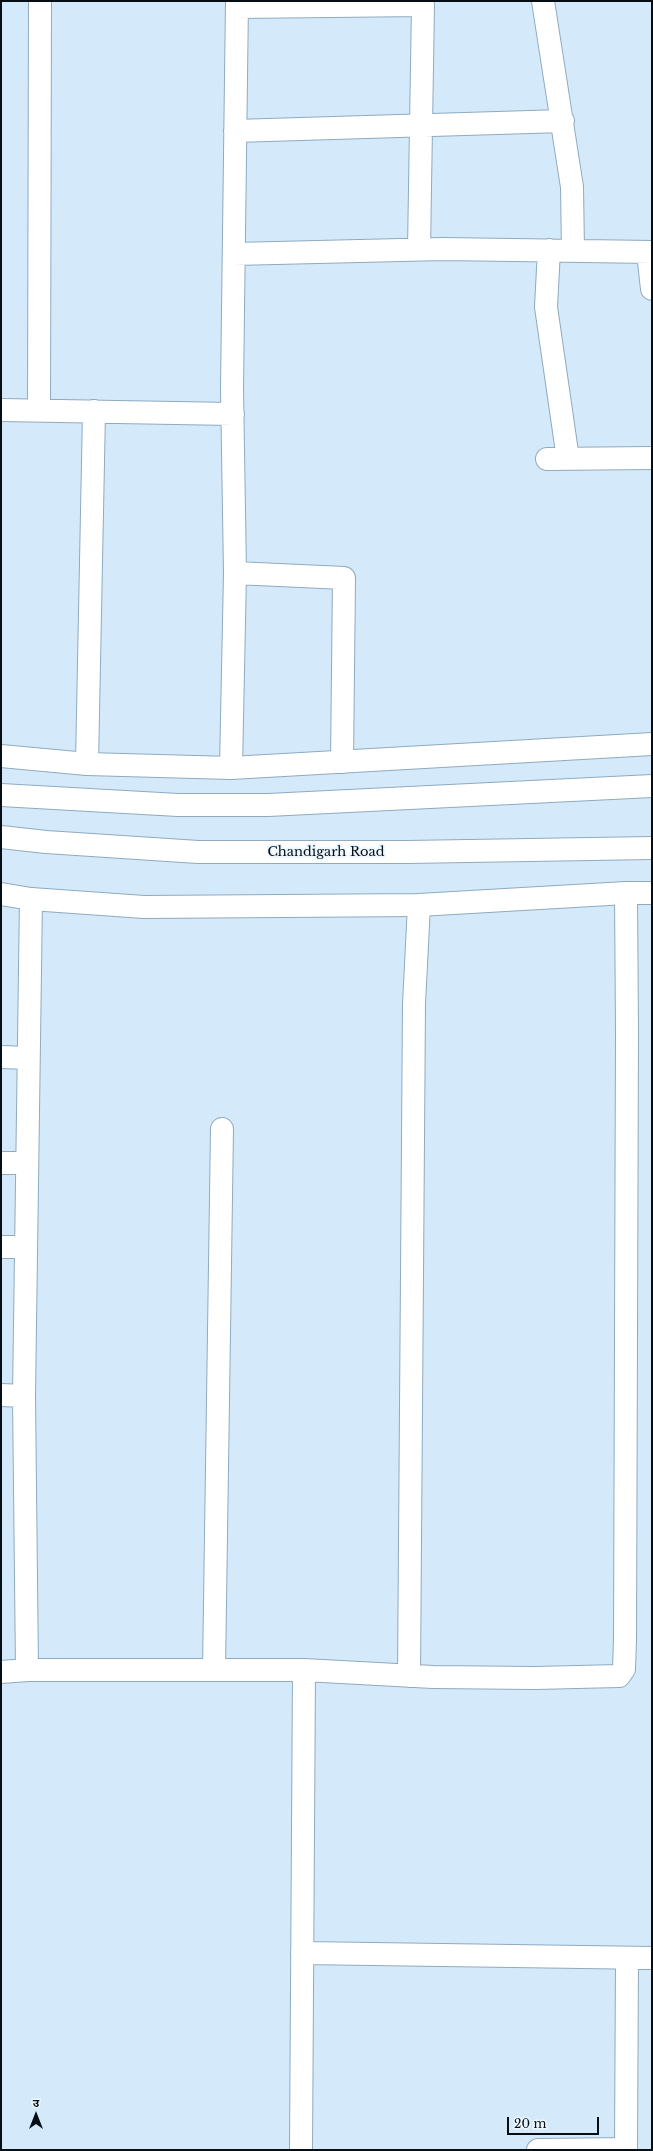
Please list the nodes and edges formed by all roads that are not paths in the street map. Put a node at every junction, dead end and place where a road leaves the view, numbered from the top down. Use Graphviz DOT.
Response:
graph roads {
  1 [pos="40,1"];
  2 [pos="543,1"];
  3 [pos="362,3"];
  4 [pos="237,4"];
  5 [pos="563,121"];
  6 [pos="422,125"];
  7 [pos="235,131"];
  8 [pos="419,249"];
  9 [pos="549,250"];
  10 [pos="573,251"];
  11 [pos="650,252"];
  12 [pos="234,254"];
  13 [pos="652,289"];
  14 [pos="1,410"];
  15 [pos="39,410"];
  16 [pos="94,411"];
  17 [pos="233,414"];
  18 [pos="652,458"];
  19 [pos="547,459"];
  20 [pos="568,459"];
  21 [pos="235,573"];
  22 [pos="652,744"];
  23 [pos="1,756"];
  24 [pos="342,762"];
  25 [pos="87,764"];
  26 [pos="232,768"];
  27 [pos="652,786"];
  28 [pos="1,795"];
  29 [pos="1,837"];
  30 [pos="652,848"];
  31 [pos="626,893"];
  32 [pos="652,893"];
  33 [pos="1,894"];
  34 [pos="31,899"];
  35 [pos="419,905"];
  36 [pos="1,1057"];
  37 [pos="28,1058"];
  38 [pos="222,1129"];
  39 [pos="1,1163"];
  40 [pos="27,1163"];
  41 [pos="1,1247"];
  42 [pos="25,1247"];
  43 [pos="1,1395"];
  44 [pos="24,1396"];
  45 [pos="27,1670"];
  46 [pos="214,1670"];
  47 [pos="304,1670"];
  48 [pos="1,1672"];
  49 [pos="409,1676"];
  50 [pos="302,1953"];
  51 [pos="627,1958"];
  52 [pos="652,1958"];
  53 [pos="301,2150"];
  54 [pos="538,2150"];
  55 [pos="626,2150"];
  1 -- 15 [label="main road"];
  2 -- 5 [label="main road"];
  3 -- 4 [label="main road"];
  3 -- 6 [label="main road"];
  4 -- 7 [label="main road"];
  5 -- 6 [label="main road"];
  5 -- 10 [label="main road"];
  6 -- 7 [label="main road"];
  6 -- 8 [label="main road"];
  7 -- 12 [label="main road"];
  8 -- 9 [label="main road"];
  8 -- 12 [label="main road"];
  9 -- 10 [label="main road"];
  9 -- 20 [label="main road"];
  10 -- 11 [label="main road"];
  11 -- 13 [label="main road"];
  12 -- 17 [label="main road"];
  14 -- 15 [label="main road"];
  15 -- 16 [label="main road"];
  16 -- 17 [label="main road"];
  16 -- 25 [label="main road"];
  17 -- 21 [label="main road"];
  18 -- 20 [label="main road"];
  19 -- 20 [label="main road"];
  21 -- 24 [label="main road"];
  21 -- 26 [label="main road"];
  22 -- 24 [label="main road"];
  23 -- 25 [label="main road"];
  24 -- 26 [label="main road"];
  25 -- 26 [label="main road"];
  27 -- 28 [label="main road"];
  29 -- 30 [label="main road, Chandigarh Road"];
  31 -- 32 [label="main road"];
  31 -- 35 [label="main road"];
  31 -- 49 [label="main road"];
  33 -- 34 [label="main road"];
  34 -- 35 [label="main road"];
  34 -- 37 [label="main road"];
  35 -- 49 [label="main road"];
  36 -- 37 [label="main road"];
  37 -- 40 [label="main road"];
  38 -- 46 [label="main road"];
  39 -- 40 [label="main road"];
  40 -- 42 [label="main road"];
  41 -- 42 [label="main road"];
  42 -- 44 [label="main road"];
  43 -- 44 [label="main road"];
  44 -- 45 [label="main road"];
  45 -- 46 [label="main road"];
  45 -- 48 [label="main road"];
  46 -- 47 [label="main road"];
  47 -- 49 [label="main road"];
  47 -- 50 [label="main road"];
  50 -- 51 [label="main road"];
  50 -- 53 [label="main road"];
  51 -- 52 [label="main road"];
  51 -- 55 [label="main road"];
  54 -- 55 [label="main road"];
}
